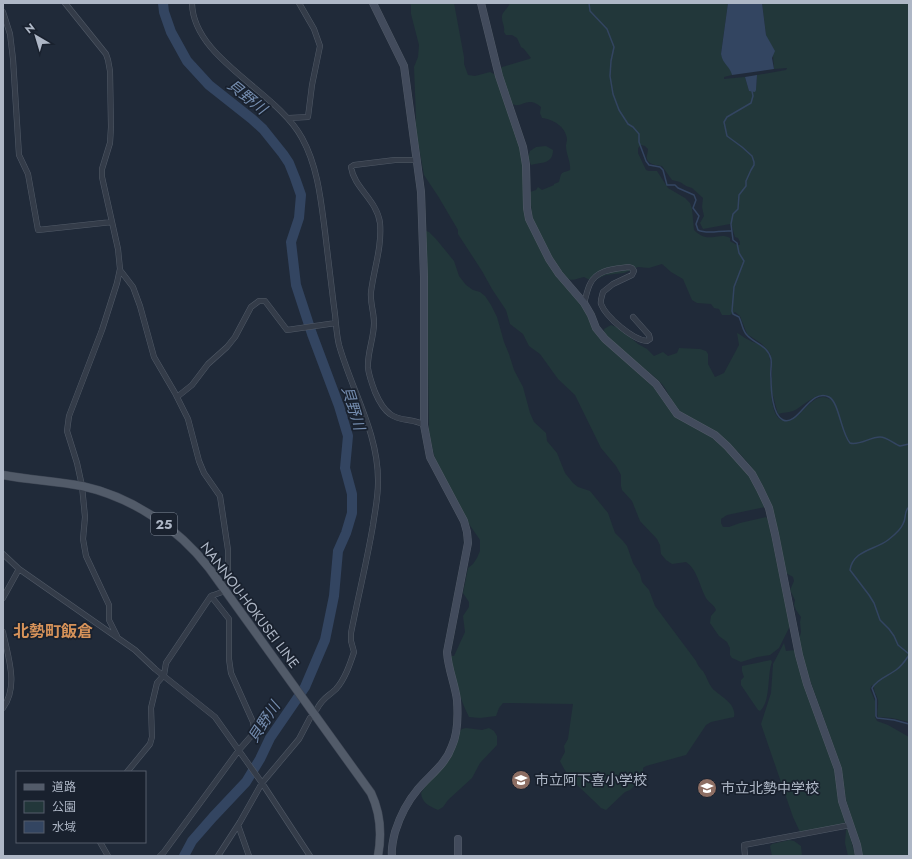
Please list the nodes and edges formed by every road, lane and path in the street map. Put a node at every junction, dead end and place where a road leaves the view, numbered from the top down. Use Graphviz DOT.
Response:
graph roads {
  1 [pos="65,3"];
  2 [pos="192,3"];
  3 [pos="299,3"];
  4 [pos="373,3"];
  5 [pos="481,3"];
  6 [pos="3,12"];
  7 [pos="289,118"];
  8 [pos="417,160"];
  9 [pos="112,222"];
  10 [pos="120,270"];
  11 [pos="584,303"];
  12 [pos="633,318"];
  13 [pos="335,324"];
  14 [pos="177,397"];
  15 [pos="424,425"];
  16 [pos="3,475"];
  17 [pos="82,486"];
  18 [pos="3,554"];
  19 [pos="19,569"];
  20 [pos="226,591"];
  21 [pos="211,596"];
  22 [pos="3,598"];
  23 [pos="3,632"];
  24 [pos="116,636"];
  25 [pos="164,675"];
  26 [pos="3,708"];
  27 [pos="313,708"];
  28 [pos="310,718"];
  29 [pos="239,750"];
  30 [pos="128,771"];
  31 [pos="262,783"];
  32 [pos="238,825"];
  33 [pos="850,825"];
  34 [pos="458,839"];
  35 [pos="101,843"];
  36 [pos="108,856"];
  37 [pos="160,856"];
  38 [pos="218,856"];
  39 [pos="249,856"];
  40 [pos="310,856"];
  41 [pos="378,856"];
  42 [pos="392,856"];
  43 [pos="458,856"];
  44 [pos="744,856"];
  45 [pos="859,856"];
  1 -- 9 [label="street"];
  2 -- 7 [label="street"];
  3 -- 7 [label="street"];
  4 -- 8 [label="main road"];
  5 -- 11 [label="main road"];
  6 -- 9 [label="street"];
  7 -- 13 [label="street"];
  8 -- 15 [label="main road"];
  8 -- 15 [label="street"];
  9 -- 10 [label="street"];
  10 -- 14 [label="street"];
  10 -- 17 [label="street"];
  11 -- 12 [label="street"];
  11 -- 33 [label="main road"];
  13 -- 14 [label="street"];
  13 -- 27 [label="street"];
  14 -- 20 [label="street"];
  15 -- 42 [label="main road"];
  16 -- 17 [label="main road, NANNOU-HOKUSEI LINE / 25"];
  17 -- 20 [label="main road, NANNOU-HOKUSEI LINE / 25"];
  17 -- 24 [label="street"];
  18 -- 19 [label="street"];
  19 -- 22 [label="street"];
  19 -- 24 [label="street"];
  20 -- 21 [label="street"];
  20 -- 27 [label="main road, NANNOU-HOKUSEI LINE / 25"];
  21 -- 25 [label="street"];
  21 -- 29 [label="street"];
  23 -- 26 [label="street"];
  24 -- 25 [label="street"];
  25 -- 29 [label="street"];
  25 -- 30 [label="street"];
  27 -- 41 [label="main road, NANNOU-HOKUSEI LINE / 25"];
  28 -- 31 [label="street"];
  29 -- 31 [label="street"];
  29 -- 37 [label="street"];
  31 -- 32 [label="street"];
  31 -- 40 [label="street"];
  32 -- 38 [label="street"];
  32 -- 39 [label="street"];
  33 -- 44 [label="street"];
  33 -- 45 [label="main road"];
  34 -- 43 [label="main road"];
  35 -- 36 [label="street"];
}
